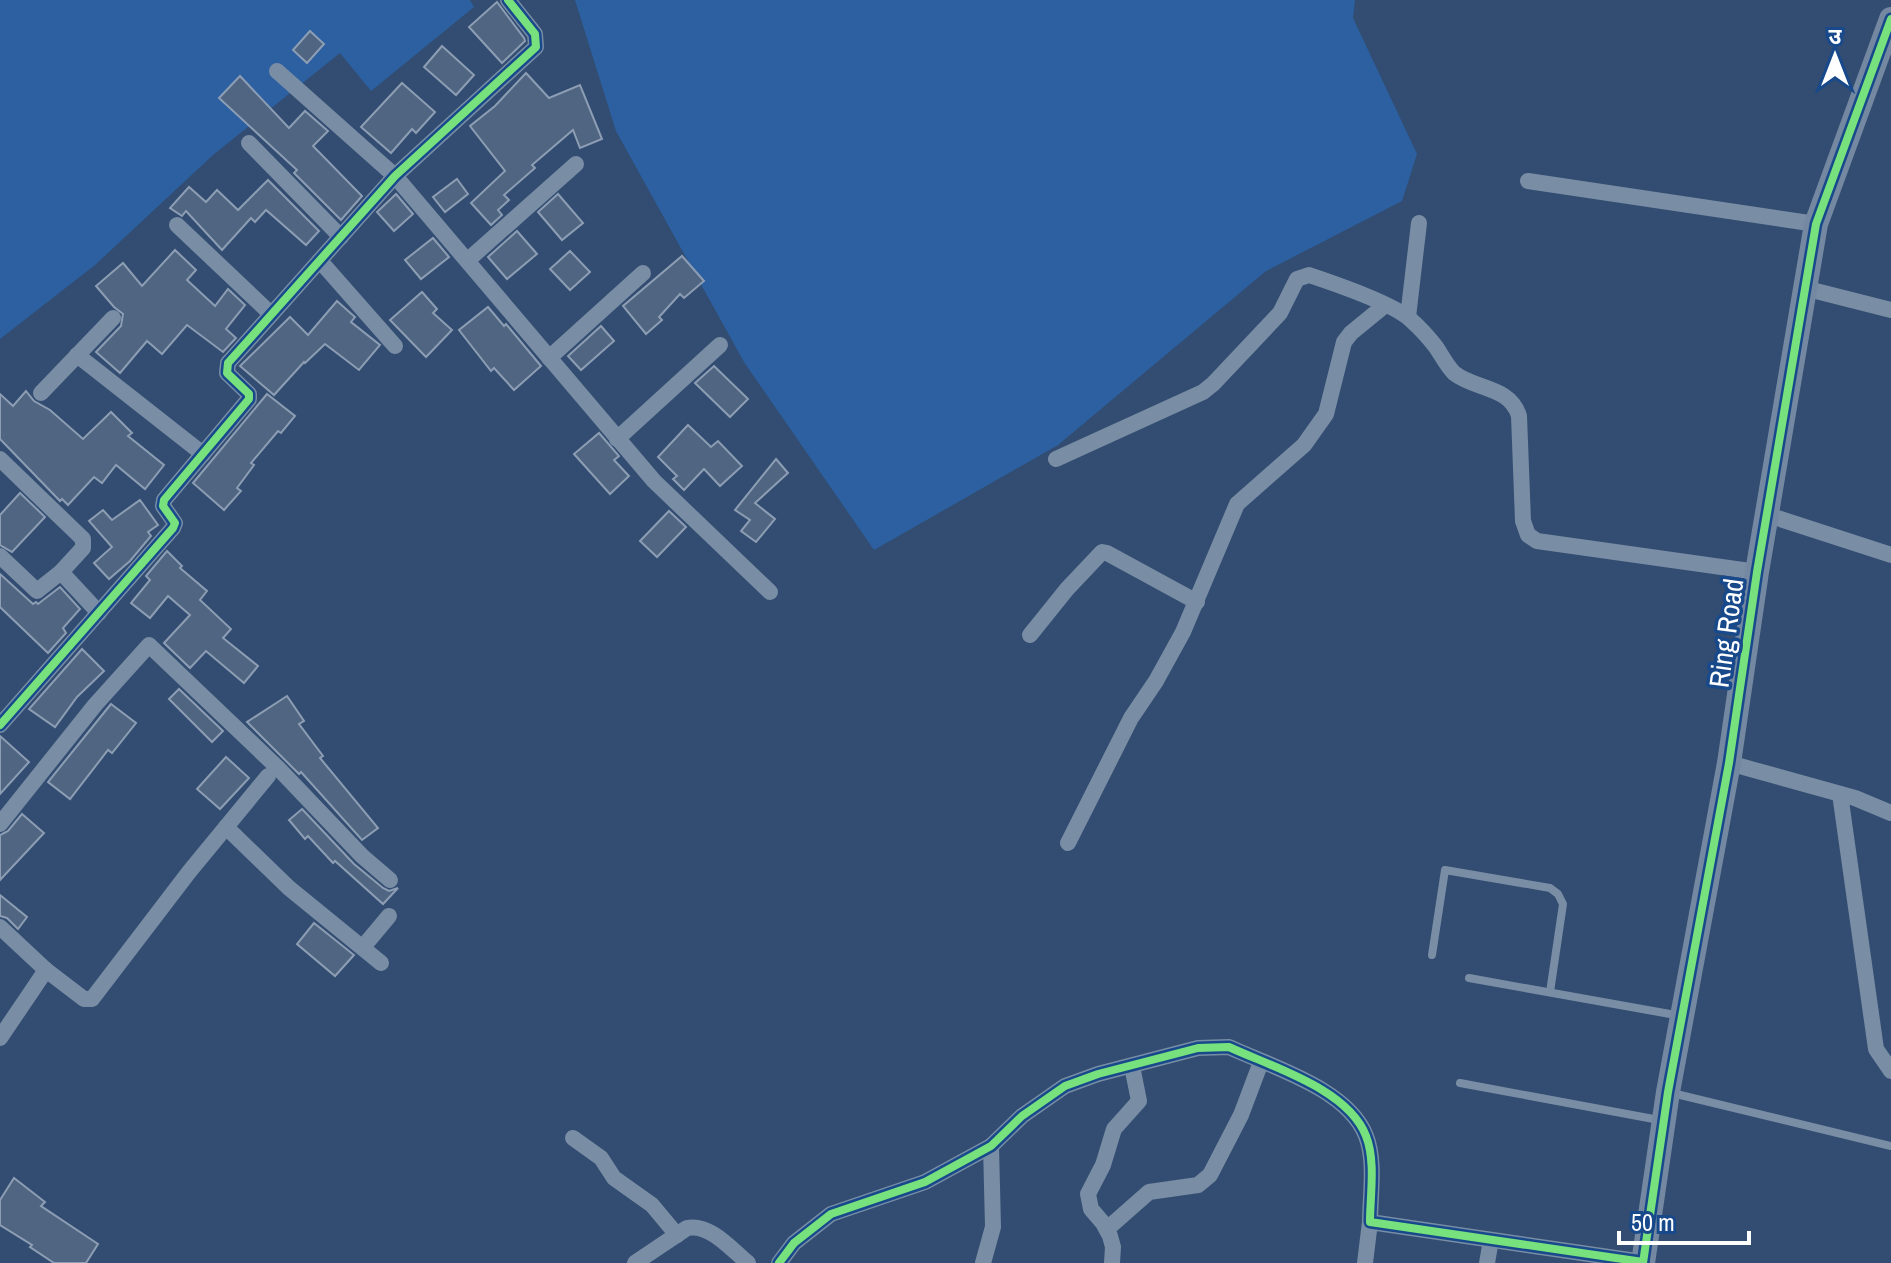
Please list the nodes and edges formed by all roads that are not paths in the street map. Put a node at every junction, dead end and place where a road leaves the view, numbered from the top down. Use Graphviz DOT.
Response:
graph roads {
  1 [pos="508,0"];
  2 [pos="1891,19"];
  3 [pos="277,71"];
  4 [pos="249,143"];
  5 [pos="576,164"];
  6 [pos="395,176"];
  7 [pos="1528,181"];
  8 [pos="1419,223"];
  9 [pos="1816,224"];
  10 [pos="177,225"];
  11 [pos="341,237"];
  12 [pos="468,260"];
  13 [pos="321,262"];
  14 [pos="643,273"];
  15 [pos="1804,288"];
  16 [pos="1384,306"];
  17 [pos="1891,310"];
  18 [pos="271,314"];
  19 [pos="1408,317"];
  20 [pos="113,318"];
  21 [pos="720,345"];
  22 [pos="395,346"];
  23 [pos="77,355"];
  24 [pos="549,358"];
  25 [pos="41,393"];
  26 [pos="617,439"];
  27 [pos="203,454"];
  28 [pos="0,459"];
  29 [pos="1056,459"];
  30 [pos="1768,515"];
  31 [pos="1891,555"];
  32 [pos="0,556"];
  33 [pos="61,572"];
  34 [pos="1757,572"];
  35 [pos="770,592"];
  36 [pos="1197,602"];
  37 [pos="99,613"];
  38 [pos="1030,635"];
  39 [pos="0,725"];
  40 [pos="1729,763"];
  41 [pos="268,776"];
  42 [pos="1840,794"];
  43 [pos="1891,813"];
  44 [pos="0,824"];
  45 [pos="226,827"];
  46 [pos="1068,843"];
  47 [pos="390,880"];
  48 [pos="389,916"];
  49 [pos="0,927"];
  50 [pos="363,947"];
  51 [pos="1432,955"];
  52 [pos="381,963"];
  53 [pos="46,970"];
  54 [pos="1469,978"];
  55 [pos="1550,992"];
  56 [pos="1681,1016"];
  57 [pos="0,1038"];
  58 [pos="1261,1062"];
  59 [pos="1132,1066"];
  60 [pos="1891,1071"];
  61 [pos="1460,1083"];
  62 [pos="1668,1092"];
  63 [pos="1663,1121"];
  64 [pos="573,1138"];
  65 [pos="991,1146"];
  66 [pos="1891,1146"];
  67 [pos="1370,1222"];
  68 [pos="1107,1229"];
  69 [pos="677,1235"];
  70 [pos="1491,1240"];
  71 [pos="1643,1262"];
  72 [pos="635,1263"];
  73 [pos="748,1263"];
  74 [pos="779,1263"];
  75 [pos="983,1263"];
  76 [pos="1112,1263"];
  77 [pos="1365,1263"];
  78 [pos="1487,1263"];
  1 -- 6 [label="street"];
  2 -- 9 [label="street, Ring Road"];
  3 -- 6 [label="street"];
  4 -- 11 [label="street"];
  5 -- 12 [label="street"];
  6 -- 11 [label="street"];
  6 -- 12 [label="street"];
  7 -- 9 [label="street"];
  8 -- 19 [label="street"];
  9 -- 15 [label="street, Ring Road"];
  10 -- 18 [label="street"];
  11 -- 13 [label="street"];
  12 -- 24 [label="street"];
  13 -- 18 [label="street"];
  13 -- 22 [label="street"];
  14 -- 24 [label="street"];
  15 -- 17 [label="street"];
  15 -- 30 [label="street, Ring Road"];
  16 -- 19 [label="street"];
  16 -- 29 [label="street"];
  16 -- 36 [label="street"];
  18 -- 27 [label="street"];
  19 -- 34 [label="street"];
  20 -- 23 [label="street"];
  21 -- 26 [label="street"];
  23 -- 25 [label="street"];
  23 -- 27 [label="street"];
  24 -- 26 [label="street"];
  26 -- 35 [label="street"];
  27 -- 37 [label="street"];
  28 -- 33 [label="street"];
  30 -- 31 [label="street"];
  30 -- 34 [label="street, Ring Road"];
  32 -- 33 [label="street"];
  33 -- 37 [label="street"];
  34 -- 40 [label="street, Ring Road"];
  36 -- 38 [label="street"];
  36 -- 46 [label="street"];
  37 -- 39 [label="street"];
  40 -- 42 [label="street"];
  40 -- 56 [label="street, Ring Road"];
  41 -- 45 [label="street"];
  42 -- 43 [label="street"];
  42 -- 60 [label="street"];
  44 -- 47 [label="street"];
  45 -- 50 [label="street"];
  45 -- 53 [label="street"];
  48 -- 50 [label="street"];
  49 -- 53 [label="street"];
  50 -- 52 [label="street"];
  51 -- 55 [label="lane"];
  53 -- 57 [label="street"];
  54 -- 55 [label="lane"];
  55 -- 56 [label="lane"];
  56 -- 62 [label="street, Ring Road"];
  58 -- 59 [label="street"];
  58 -- 67 [label="street"];
  58 -- 68 [label="street"];
  59 -- 65 [label="street"];
  59 -- 68 [label="street"];
  61 -- 63 [label="lane"];
  62 -- 63 [label="street, Ring Road"];
  62 -- 66 [label="lane"];
  63 -- 71 [label="street, Ring Road"];
  64 -- 69 [label="street"];
  65 -- 74 [label="street"];
  65 -- 75 [label="street"];
  67 -- 70 [label="street"];
  67 -- 77 [label="street"];
  68 -- 76 [label="street"];
  69 -- 72 [label="street"];
  69 -- 73 [label="street"];
  70 -- 71 [label="street"];
  70 -- 78 [label="street"];
}
